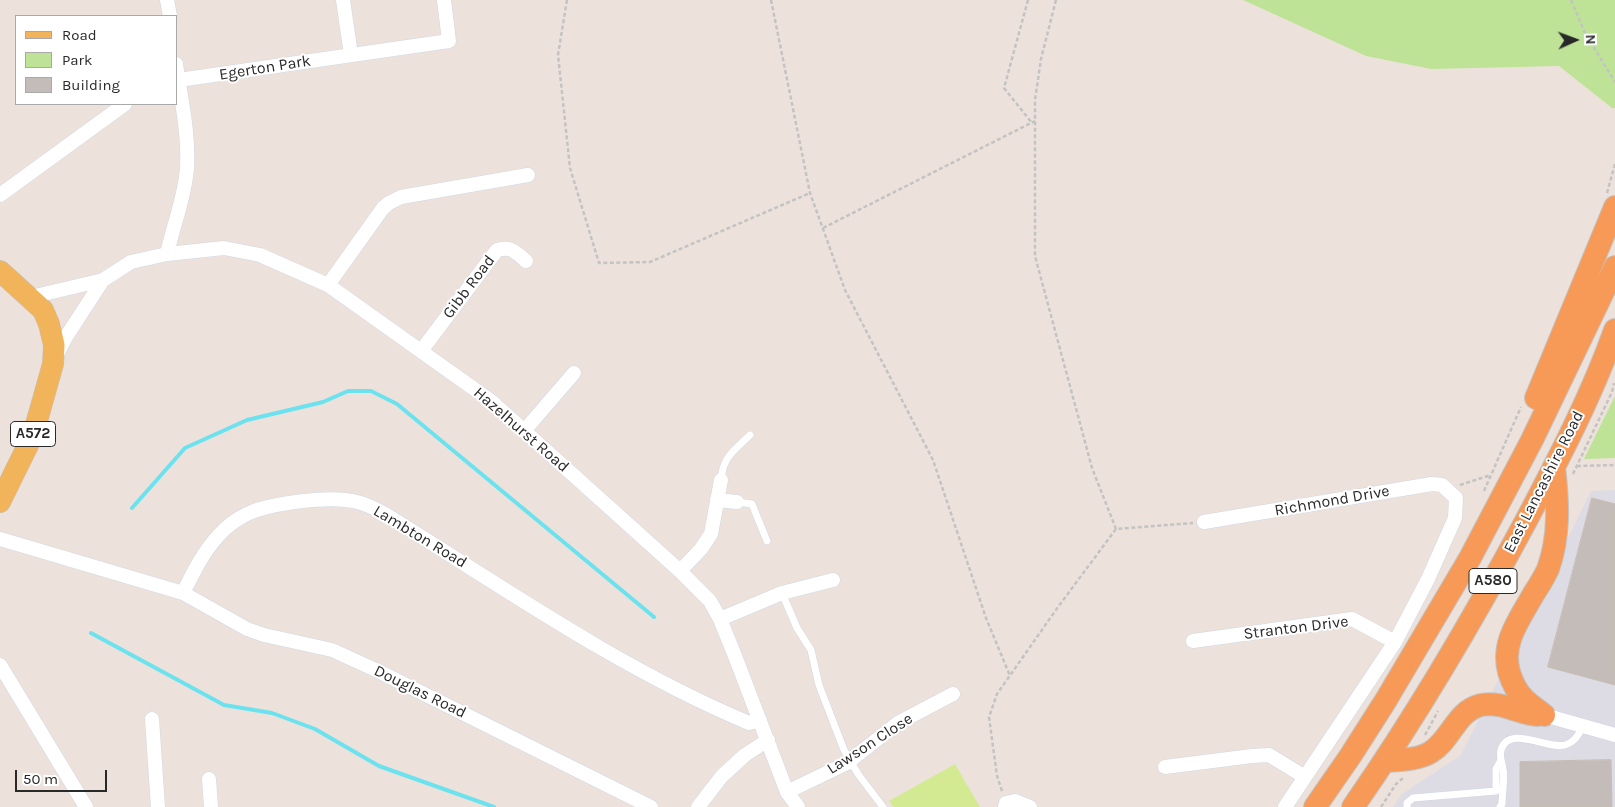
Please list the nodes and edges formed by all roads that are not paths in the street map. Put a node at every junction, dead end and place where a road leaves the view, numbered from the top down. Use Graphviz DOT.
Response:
graph roads {
  1 [pos="168,0"];
  2 [pos="343,0"];
  3 [pos="444,0"];
  4 [pos="170,15"];
  5 [pos="351,55"];
  6 [pos="178,69"];
  7 [pos="178,76"];
  8 [pos="124,105"];
  9 [pos="528,175"];
  10 [pos="0,195"];
  11 [pos="1615,207"];
  12 [pos="167,254"];
  13 [pos="526,262"];
  14 [pos="1615,267"];
  15 [pos="0,271"];
  16 [pos="103,280"];
  17 [pos="328,284"];
  18 [pos="30,297"];
  19 [pos="1614,335"];
  20 [pos="421,351"];
  21 [pos="52,364"];
  22 [pos="574,373"];
  23 [pos="524,431"];
  24 [pos="750,435"];
  25 [pos="1554,467"];
  26 [pos="721,480"];
  27 [pos="1,495"];
  28 [pos="717,500"];
  29 [pos="737,502"];
  30 [pos="1204,522"];
  31 [pos="0,539"];
  32 [pos="767,541"];
  33 [pos="1470,558"];
  34 [pos="680,571"];
  35 [pos="833,580"];
  36 [pos="782,593"];
  37 [pos="183,594"];
  38 [pos="720,619"];
  39 [pos="1193,641"];
  40 [pos="1395,642"];
  41 [pos="0,665"];
  42 [pos="953,694"];
  43 [pos="1544,715"];
  44 [pos="1345,718"];
  45 [pos="152,719"];
  46 [pos="760,720"];
  47 [pos="1583,726"];
  48 [pos="1366,732"];
  49 [pos="1615,735"];
  50 [pos="768,740"];
  51 [pos="850,760"];
  52 [pos="1385,761"];
  53 [pos="1502,765"];
  54 [pos="1166,767"];
  55 [pos="1305,777"];
  56 [pos="209,779"];
  57 [pos="787,792"];
  58 [pos="1006,805"];
  59 [pos="701,806"];
  60 [pos="86,807"];
  61 [pos="158,807"];
  62 [pos="211,807"];
  63 [pos="651,807"];
  64 [pos="798,807"];
  65 [pos="883,807"];
  66 [pos="1030,807"];
  67 [pos="1285,807"];
  68 [pos="1315,807"];
  69 [pos="1353,807"];
  70 [pos="1407,807"];
  71 [pos="1500,807"];
  1 -- 4 [label="street"];
  2 -- 5 [label="street"];
  3 -- 5 [label="street, Egerton Park"];
  5 -- 6 [label="street, Egerton Park"];
  7 -- 12 [label="street"];
  8 -- 10 [label="street"];
  9 -- 17 [label="street"];
  11 -- 33 [label="highway, A580"];
  12 -- 16 [label="street, Hazelhurst Road"];
  12 -- 17 [label="street, Hazelhurst Road"];
  13 -- 20 [label="street, Gibb Road"];
  14 -- 33 [label="highway, East Lancashire Road / A580"];
  15 -- 18 [label="main road, A572"];
  16 -- 18 [label="street, Hazelhurst Road"];
  16 -- 21 [label="street, Hazelhurst Road"];
  17 -- 20 [label="street, Hazelhurst Road"];
  18 -- 21 [label="main road, A572"];
  19 -- 25 [label="highway, East Lancashire Road / A580"];
  20 -- 23 [label="street, Hazelhurst Road"];
  21 -- 27 [label="main road, A572"];
  22 -- 23 [label="street"];
  23 -- 34 [label="street, Hazelhurst Road"];
  24 -- 26 [label="lane"];
  25 -- 43 [label="highway"];
  25 -- 52 [label="highway, East Lancashire Road / A580"];
  26 -- 28 [label="street"];
  28 -- 29 [label="street"];
  28 -- 34 [label="street"];
  29 -- 32 [label="lane"];
  30 -- 40 [label="street, Richmond Drive"];
  31 -- 37 [label="street"];
  33 -- 48 [label="highway, East Lancashire Road / A580"];
  34 -- 38 [label="street, Hazelhurst Road"];
  35 -- 36 [label="street"];
  36 -- 38 [label="street"];
  36 -- 51 [label="lane"];
  37 -- 46 [label="street, Lambton Road"];
  37 -- 63 [label="street, Douglas Road"];
  38 -- 46 [label="street, Hazelhurst Road"];
  39 -- 40 [label="street, Stranton Drive"];
  40 -- 44 [label="street"];
  41 -- 60 [label="street"];
  42 -- 51 [label="street, Lawson Close"];
  43 -- 47 [label="street"];
  43 -- 52 [label="highway"];
  44 -- 48 [label="street"];
  44 -- 55 [label="street"];
  45 -- 61 [label="street"];
  46 -- 50 [label="street, Hazelhurst Road"];
  47 -- 49 [label="street"];
  47 -- 53 [label="lane"];
  48 -- 68 [label="highway, East Lancashire Road / A580"];
  50 -- 57 [label="street, Hazelhurst Road"];
  50 -- 59 [label="street"];
  51 -- 57 [label="street, Lawson Close"];
  51 -- 65 [label="lane"];
  52 -- 69 [label="highway, East Lancashire Road / A580"];
  53 -- 70 [label="lane"];
  53 -- 71 [label="lane"];
  54 -- 55 [label="street"];
  55 -- 67 [label="street"];
  56 -- 62 [label="street"];
  57 -- 64 [label="street, Hazelhurst Road"];
  58 -- 66 [label="street"];
}
